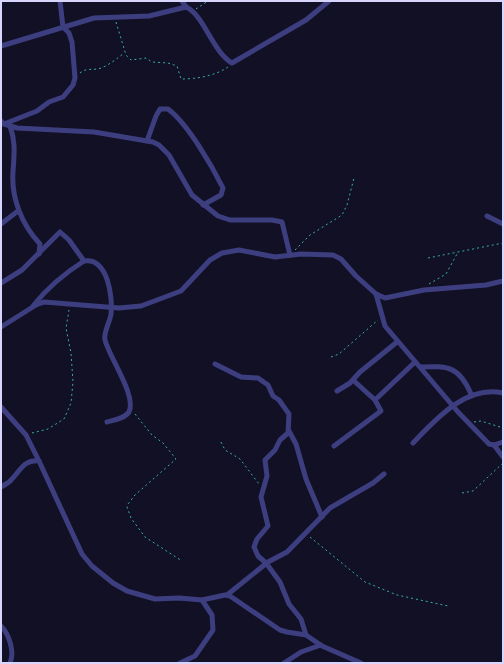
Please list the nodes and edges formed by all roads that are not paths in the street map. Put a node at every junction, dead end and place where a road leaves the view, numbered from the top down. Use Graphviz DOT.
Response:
graph roads {
  1 [pos="60,1"];
  2 [pos="182,1"];
  3 [pos="329,1"];
  4 [pos="186,7"];
  5 [pos="63,27"];
  6 [pos="1,46"];
  7 [pos="3,123"];
  8 [pos="10,126"];
  9 [pos="147,141"];
  10 [pos="203,205"];
  11 [pos="18,211"];
  12 [pos="487,216"];
  13 [pos="1,224"];
  14 [pos="503,224"];
  15 [pos="39,254"];
  16 [pos="290,255"];
  17 [pos="84,261"];
  18 [pos="503,281"];
  19 [pos="1,283"];
  20 [pos="376,294"];
  21 [pos="33,307"];
  22 [pos="112,308"];
  23 [pos="1,327"];
  24 [pos="397,342"];
  25 [pos="415,362"];
  26 [pos="215,364"];
  27 [pos="420,367"];
  28 [pos="353,380"];
  29 [pos="337,391"];
  30 [pos="503,393"];
  31 [pos="471,394"];
  32 [pos="375,400"];
  33 [pos="453,406"];
  34 [pos="1,407"];
  35 [pos="107,422"];
  36 [pos="289,431"];
  37 [pos="503,442"];
  38 [pos="413,443"];
  39 [pos="494,445"];
  40 [pos="334,446"];
  41 [pos="503,457"];
  42 [pos="38,461"];
  43 [pos="384,474"];
  44 [pos="1,487"];
  45 [pos="322,517"];
  46 [pos="266,563"];
  47 [pos="227,595"];
  48 [pos="202,600"];
  49 [pos="1,626"];
  50 [pos="306,634"];
  51 [pos="321,645"];
  52 [pos="294,656"];
  53 [pos="10,663"];
  54 [pos="180,663"];
  55 [pos="284,663"];
  56 [pos="293,663"];
  57 [pos="361,663"];
  1 -- 5 [label="street"];
  2 -- 4 [label="street"];
  3 -- 4 [label="street"];
  4 -- 5 [label="street"];
  5 -- 6 [label="street"];
  5 -- 7 [label="street"];
  7 -- 8 [label="street"];
  8 -- 9 [label="street"];
  8 -- 11 [label="street"];
  9 -- 10 [label="street"];
  9 -- 10 [label="street"];
  10 -- 16 [label="street"];
  11 -- 13 [label="street"];
  11 -- 15 [label="street"];
  12 -- 14 [label="street"];
  15 -- 17 [label="street"];
  15 -- 19 [label="street"];
  16 -- 20 [label="street"];
  16 -- 22 [label="street"];
  17 -- 21 [label="street"];
  17 -- 22 [label="street"];
  18 -- 20 [label="street"];
  20 -- 24 [label="street"];
  21 -- 22 [label="street"];
  21 -- 23 [label="street"];
  22 -- 35 [label="street"];
  24 -- 25 [label="street"];
  24 -- 28 [label="street"];
  25 -- 27 [label="street"];
  25 -- 32 [label="street"];
  26 -- 36 [label="street"];
  27 -- 31 [label="street"];
  27 -- 33 [label="street"];
  28 -- 29 [label="street"];
  28 -- 32 [label="street"];
  30 -- 31 [label="street"];
  31 -- 33 [label="street"];
  32 -- 40 [label="street"];
  33 -- 38 [label="street"];
  33 -- 39 [label="street"];
  34 -- 42 [label="street"];
  36 -- 45 [label="street"];
  36 -- 46 [label="street"];
  37 -- 39 [label="street"];
  39 -- 41 [label="street"];
  42 -- 44 [label="street"];
  42 -- 48 [label="street"];
  43 -- 45 [label="street"];
  45 -- 46 [label="street"];
  46 -- 47 [label="street"];
  46 -- 50 [label="street"];
  47 -- 48 [label="street"];
  47 -- 50 [label="street"];
  48 -- 54 [label="street"];
  49 -- 53 [label="street"];
  50 -- 51 [label="street"];
  51 -- 52 [label="street"];
  51 -- 57 [label="street"];
  52 -- 55 [label="street"];
  52 -- 56 [label="street"];
}
